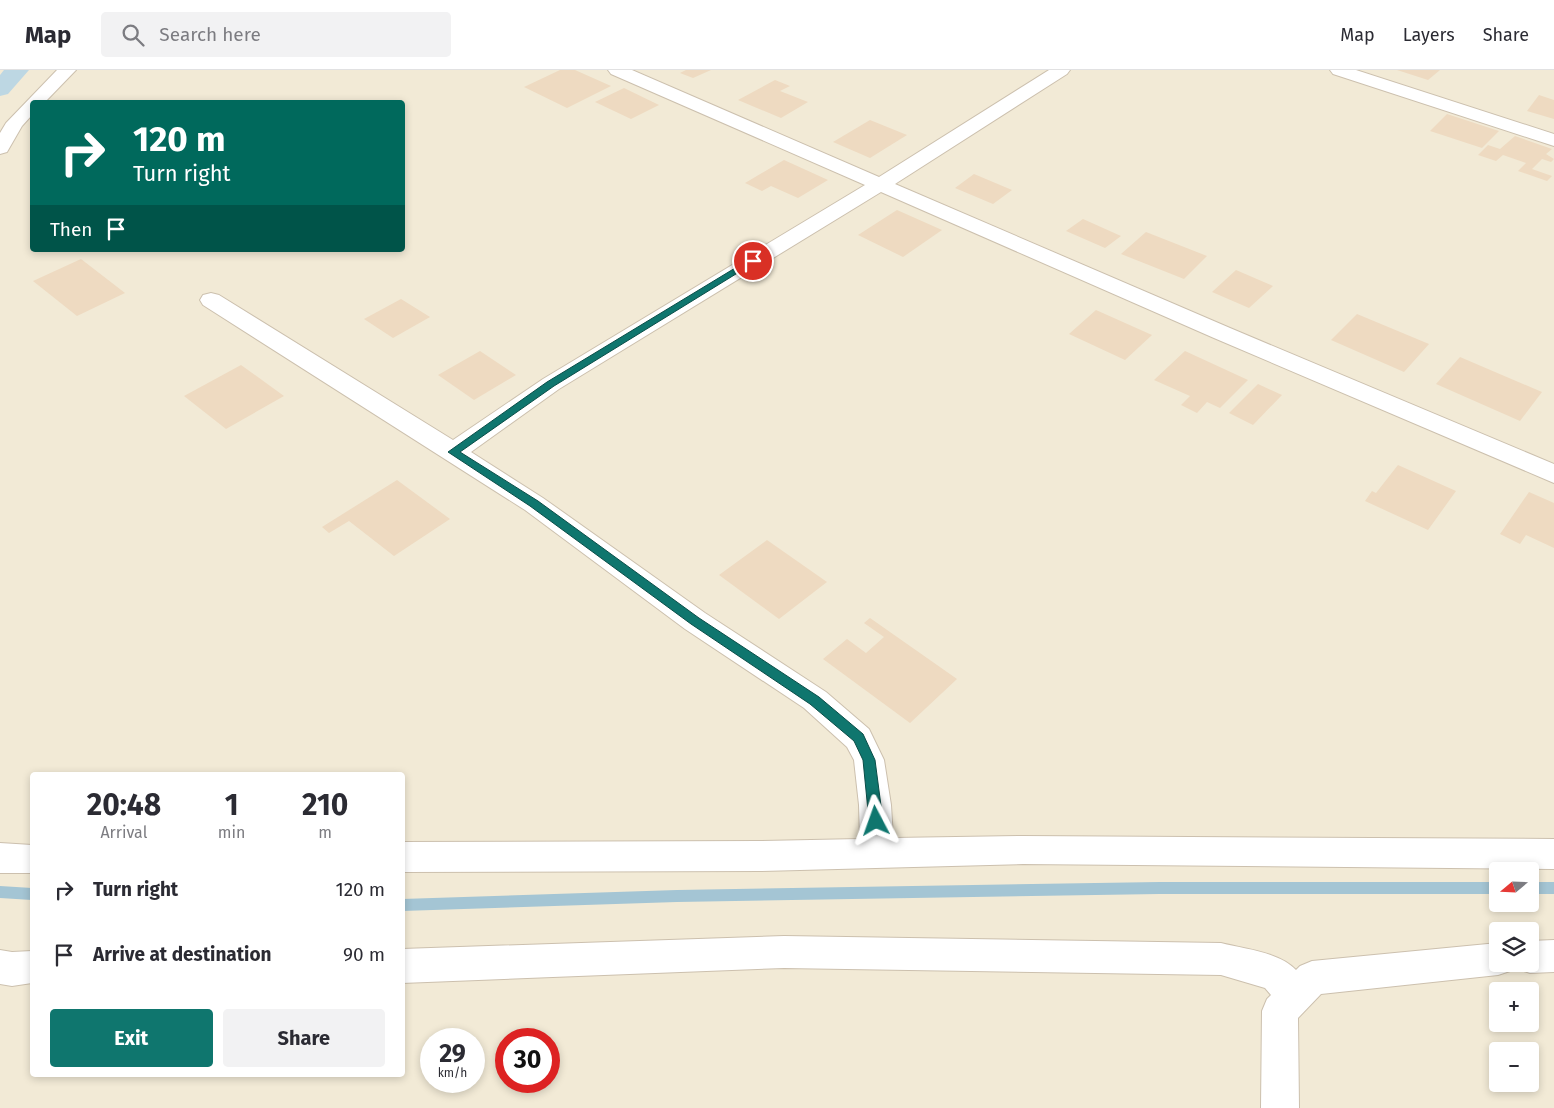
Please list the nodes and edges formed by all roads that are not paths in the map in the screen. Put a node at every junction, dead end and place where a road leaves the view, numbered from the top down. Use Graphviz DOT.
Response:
graph roads {
  1 [pos="67,70"];
  2 [pos="617,70"];
  3 [pos="1061,70"];
  4 [pos="1339,70"];
  5 [pos="38,100"];
  6 [pos="30,108"];
  7 [pos="1554,140"];
  8 [pos="0,148"];
  9 [pos="879,184"];
  10 [pos="212,300"];
  11 [pos="453,452"];
  12 [pos="1554,474"];
  13 [pos="877,853"];
  14 [pos="1554,854"];
  15 [pos="405,857"];
  16 [pos="0,858"];
  17 [pos="30,859"];
  18 [pos="1554,956"];
  19 [pos="1539,957"];
  20 [pos="1489,959"];
  21 [pos="405,966"];
  22 [pos="0,967"];
  23 [pos="30,967"];
  24 [pos="1296,996"];
  25 [pos="1280,1108"];
  1 -- 5 [label="street"];
  2 -- 9 [label="street"];
  3 -- 9 [label="street"];
  4 -- 7 [label="street"];
  6 -- 8 [label="street"];
  9 -- 11 [label="street"];
  9 -- 12 [label="street"];
  10 -- 11 [label="street"];
  11 -- 13 [label="street"];
  13 -- 14 [label="street"];
  13 -- 15 [label="street"];
  16 -- 17 [label="street"];
  18 -- 19 [label="street"];
  20 -- 24 [label="street"];
  21 -- 24 [label="street"];
  22 -- 23 [label="street"];
  24 -- 25 [label="street"];
}
